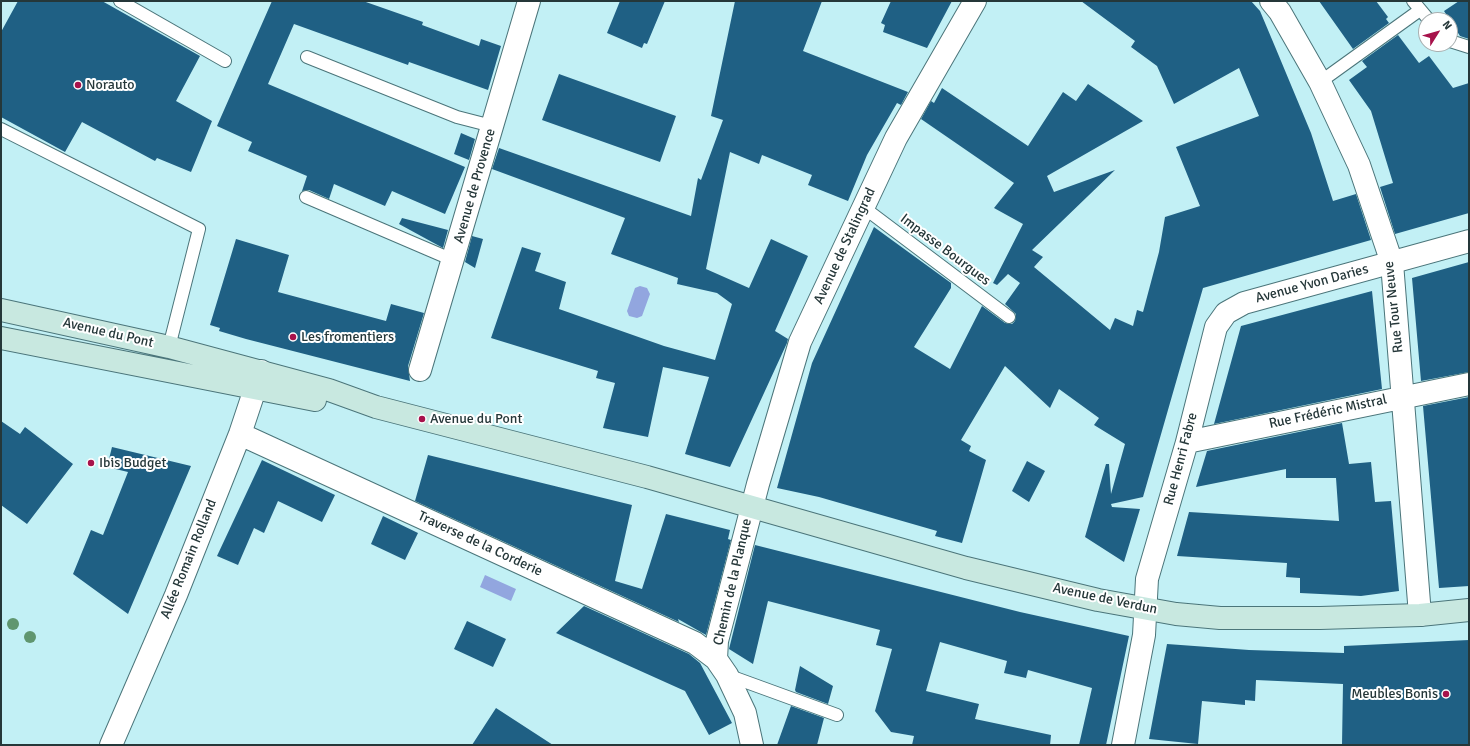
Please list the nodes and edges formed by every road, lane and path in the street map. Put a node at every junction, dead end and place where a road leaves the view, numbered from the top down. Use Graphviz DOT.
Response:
graph roads {
  1 [pos="120,1"];
  2 [pos="529,1"];
  3 [pos="975,1"];
  4 [pos="1271,1"];
  5 [pos="1417,5"];
  6 [pos="1458,44"];
  7 [pos="1469,47"];
  8 [pos="307,57"];
  9 [pos="225,60"];
  10 [pos="1320,82"];
  11 [pos="492,126"];
  12 [pos="1,129"];
  13 [pos="306,197"];
  14 [pos="863,207"];
  15 [pos="1469,241"];
  16 [pos="453,260"];
  17 [pos="1392,263"];
  18 [pos="1,310"];
  19 [pos="1226,313"];
  20 [pos="1008,317"];
  21 [pos="1,338"];
  22 [pos="169,347"];
  23 [pos="420,370"];
  24 [pos="258,380"];
  25 [pos="1469,384"];
  26 [pos="1402,397"];
  27 [pos="240,434"];
  28 [pos="1187,442"];
  29 [pos="751,507"];
  30 [pos="1146,608"];
  31 [pos="1469,610"];
  32 [pos="1420,615"];
  33 [pos="722,667"];
  34 [pos="837,715"];
  35 [pos="111,745"];
  36 [pos="752,745"];
  37 [pos="1123,745"];
  1 -- 9 [label="lane"];
  2 -- 11 [label="street, Avenue de Provence"];
  3 -- 14 [label="street, Avenue de Stalingrad"];
  4 -- 10 [label="street, Rue Tour Neuve"];
  5 -- 10 [label="lane"];
  6 -- 7 [label="lane"];
  8 -- 11 [label="lane"];
  10 -- 17 [label="street, Rue Tour Neuve"];
  11 -- 16 [label="street, Avenue de Provence"];
  12 -- 22 [label="lane"];
  13 -- 16 [label="lane"];
  14 -- 20 [label="lane, Impasse Bourgues"];
  14 -- 29 [label="street, Avenue de Stalingrad"];
  15 -- 17 [label="street, Avenue Yvon Daries"];
  16 -- 23 [label="street, Avenue de Provence"];
  17 -- 19 [label="street, Avenue Yvon Daries"];
  17 -- 26 [label="street, Rue Tour Neuve"];
  18 -- 22 [label="main road, Avenue du Pont"];
  19 -- 28 [label="street, Rue Henri Fabre"];
  21 -- 24 [label="main road, Avenue du Pont"];
  22 -- 24 [label="main road, Avenue du Pont"];
  24 -- 27 [label="street, Allée Romain Rolland"];
  24 -- 29 [label="main road, Avenue du Pont"];
  25 -- 26 [label="street, Rue Frédéric Mistral"];
  26 -- 28 [label="street, Rue Frédéric Mistral"];
  26 -- 32 [label="street, Rue Tour Neuve"];
  27 -- 33 [label="street, Traverse de la Corderie"];
  27 -- 35 [label="street, Allée Romain Rolland"];
  28 -- 30 [label="street, Rue Henri Fabre"];
  29 -- 30 [label="main road, Avenue de Verdun"];
  29 -- 33 [label="street, Chemin de la Planque"];
  30 -- 32 [label="main road, Avenue de Verdun"];
  30 -- 37 [label="street, Rue Henri Fabre"];
  31 -- 32 [label="main road, Avenue de Verdun"];
  33 -- 34 [label="lane"];
  33 -- 36 [label="street, Chemin de la Planque"];
}
